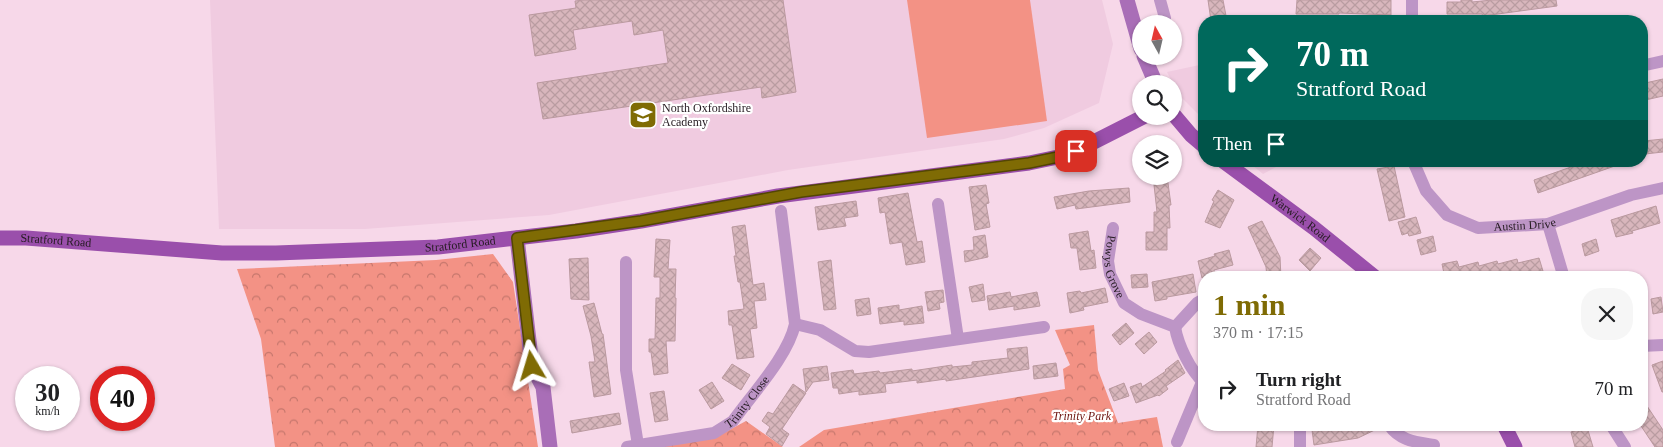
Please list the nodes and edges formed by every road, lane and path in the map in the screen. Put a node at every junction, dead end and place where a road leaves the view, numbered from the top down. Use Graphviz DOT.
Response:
graph roads {
  1 [pos="1127,0"];
  2 [pos="1160,0"];
  3 [pos="1412,0"];
  4 [pos="1164,15"];
  5 [pos="1412,15"];
  6 [pos="1132,18"];
  7 [pos="1663,61"];
  8 [pos="1648,64"];
  9 [pos="1132,123"];
  10 [pos="1182,124"];
  11 [pos="1198,141"];
  12 [pos="1230,167"];
  13 [pos="1416,167"];
  14 [pos="1663,188"];
  15 [pos="938,204"];
  16 [pos="781,211"];
  17 [pos="1548,224"];
  18 [pos="1113,228"];
  19 [pos="0,238"];
  20 [pos="517,238"];
  21 [pos="626,262"];
  22 [pos="1367,271"];
  23 [pos="1562,271"];
  24 [pos="1198,303"];
  25 [pos="796,324"];
  26 [pos="1044,327"];
  27 [pos="1175,327"];
  28 [pos="958,339"];
  29 [pos="1663,345"];
  30 [pos="1648,346"];
  31 [pos="1198,374"];
  32 [pos="1198,393"];
  33 [pos="1300,431"];
  34 [pos="1394,431"];
  35 [pos="1507,431"];
  36 [pos="1615,431"];
  37 [pos="1176,442"];
  38 [pos="1434,445"];
  39 [pos="632,446"];
  40 [pos="550,447"];
  41 [pos="1300,447"];
  42 [pos="1515,447"];
  43 [pos="1625,447"];
  1 -- 6 [label="street"];
  2 -- 4 [label="street"];
  3 -- 5 [label="street"];
  7 -- 8 [label="street"];
  9 -- 20 [label="main road, Stratford Road"];
  10 -- 11 [label="main road"];
  12 -- 22 [label="main road, Warwick Road"];
  13 -- 17 [label="street, Austin Drive"];
  14 -- 17 [label="street, Austin Drive"];
  15 -- 28 [label="street"];
  16 -- 25 [label="street, Trinity Close"];
  17 -- 23 [label="street"];
  18 -- 27 [label="street, Powys Grove"];
  19 -- 20 [label="main road, Stratford Road"];
  20 -- 40 [label="street"];
  21 -- 39 [label="street, Trinity Close"];
  24 -- 27 [label="street"];
  25 -- 28 [label="street"];
  25 -- 39 [label="street, Trinity Close"];
  26 -- 28 [label="street"];
  27 -- 31 [label="street"];
  29 -- 30 [label="street"];
  32 -- 37 [label="street"];
  33 -- 41 [label="street"];
  34 -- 38 [label="street"];
  35 -- 42 [label="main road"];
  36 -- 43 [label="street"];
}
